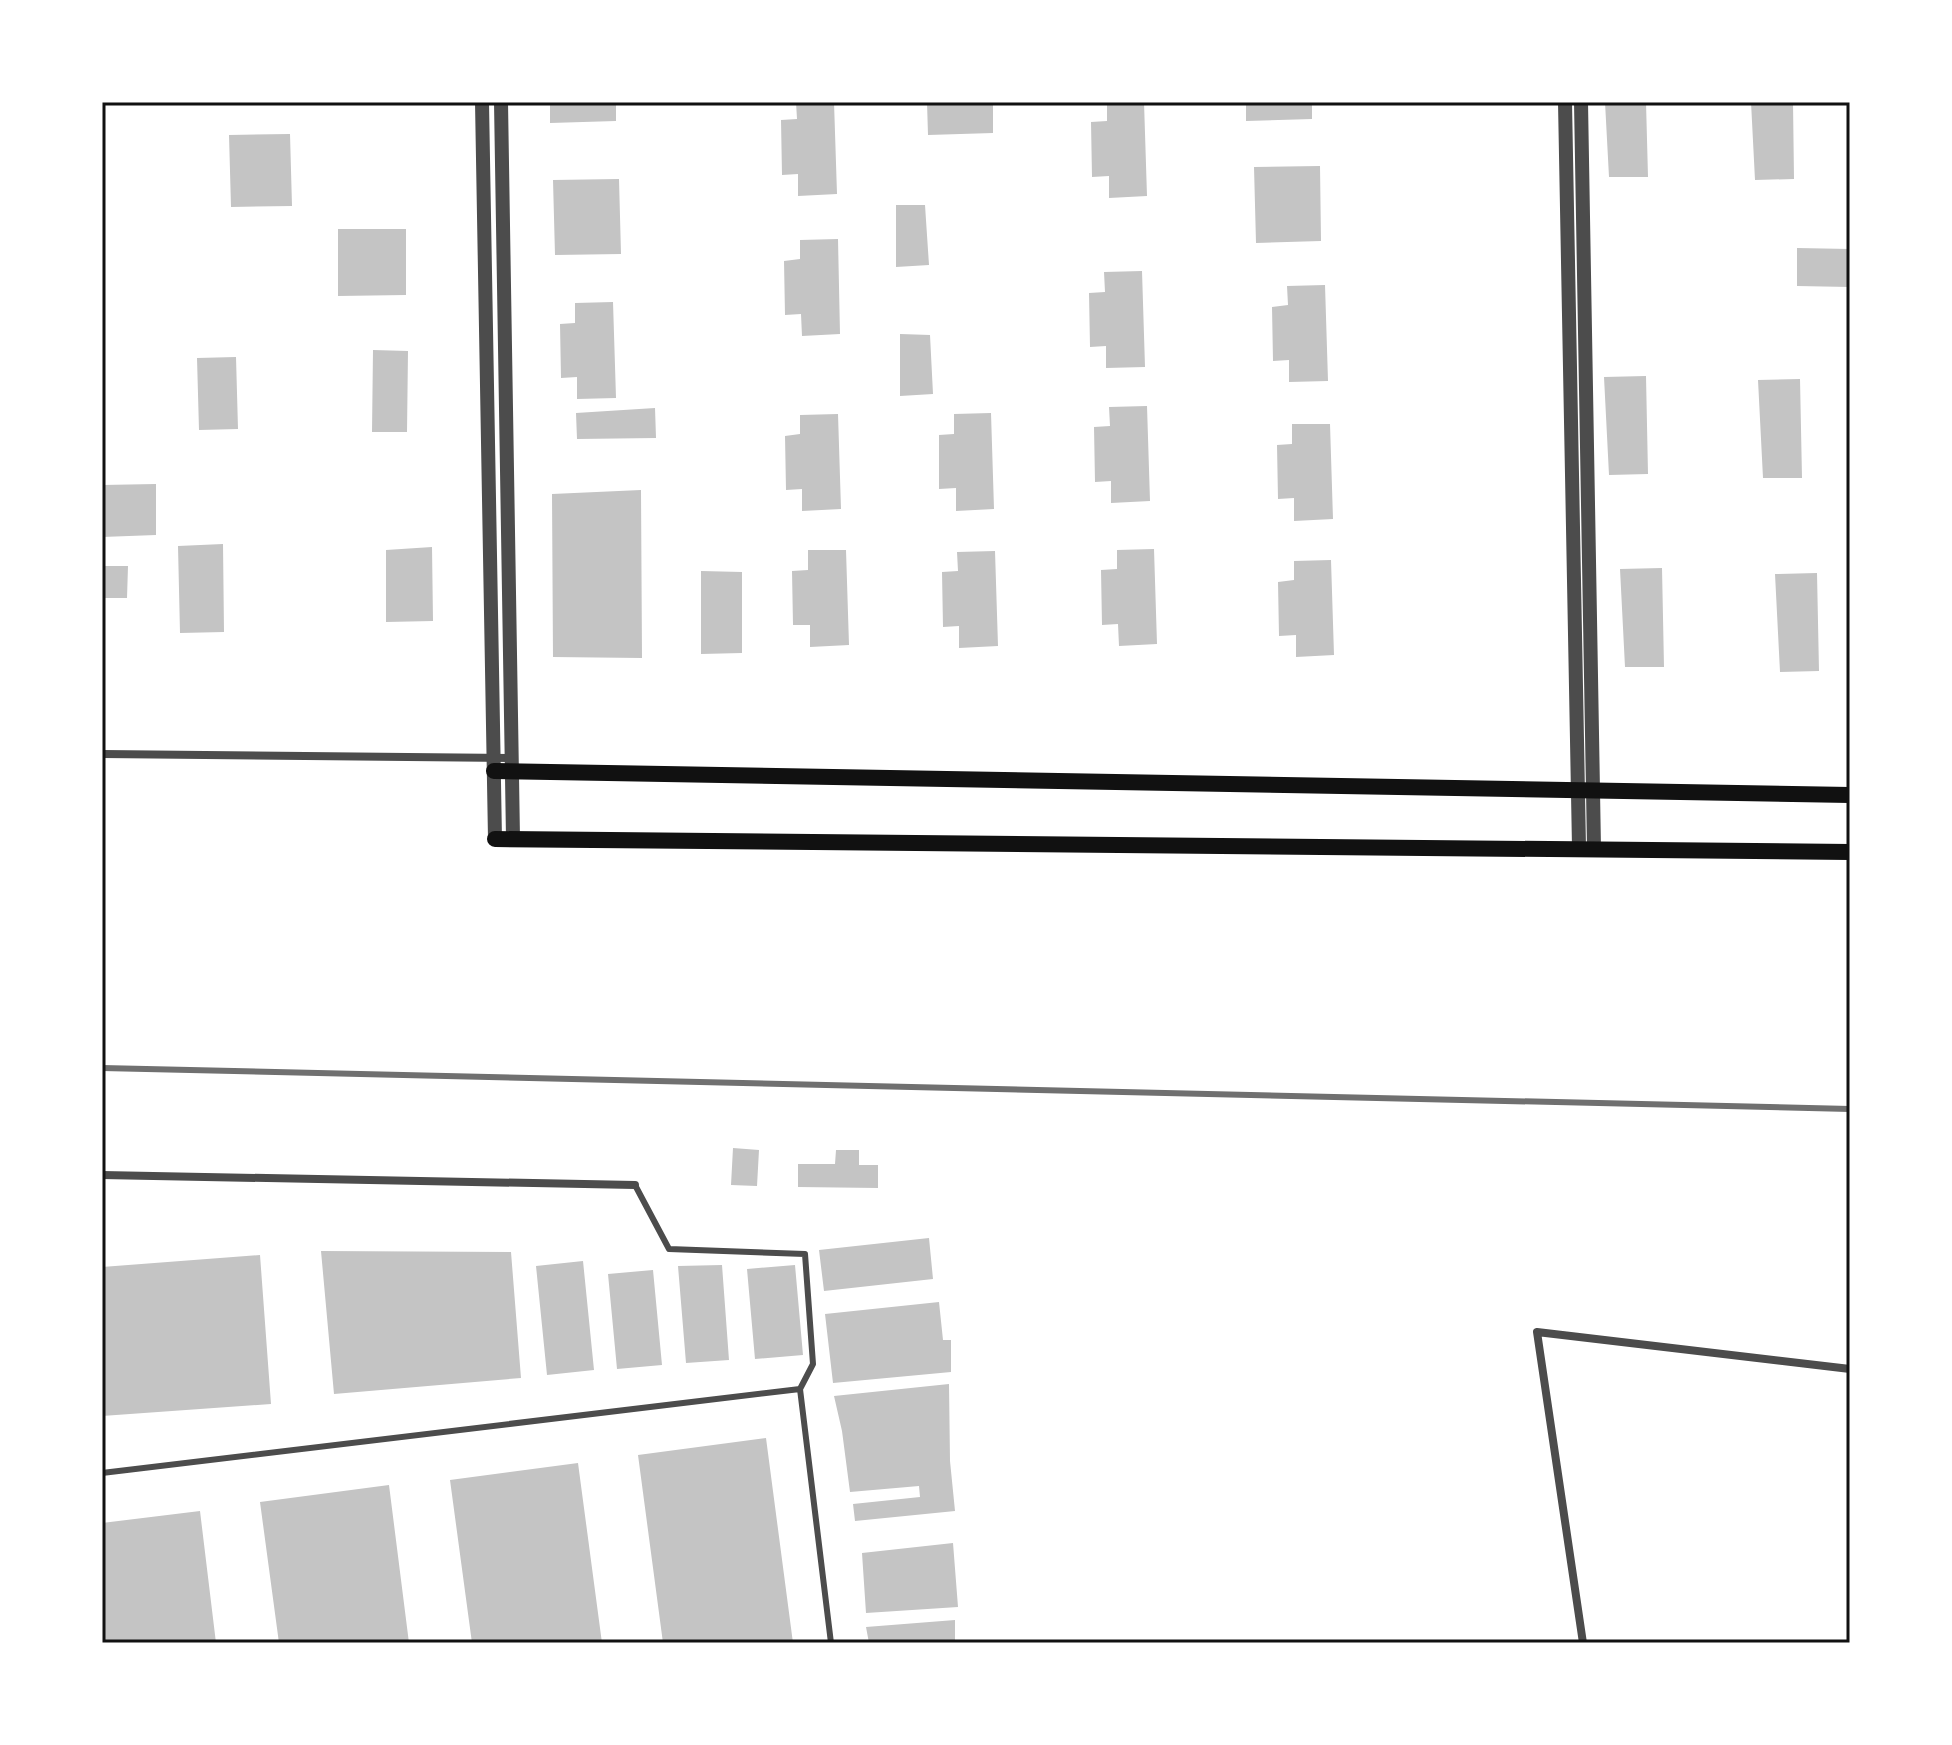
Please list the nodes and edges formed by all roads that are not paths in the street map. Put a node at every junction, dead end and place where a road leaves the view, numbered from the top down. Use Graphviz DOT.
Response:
graph roads {
  1 [pos="482,102"];
  2 [pos="501,102"];
  3 [pos="1565,102"];
  4 [pos="1581,102"];
  5 [pos="102,754"];
  6 [pos="502,765"];
  7 [pos="1586,790"];
  8 [pos="1850,795"];
  9 [pos="513,838"];
  10 [pos="495,839"];
  11 [pos="1587,848"];
  12 [pos="1850,852"];
  13 [pos="102,1175"];
  14 [pos="635,1185"];
  15 [pos="1850,1369"];
  16 [pos="800,1389"];
  17 [pos="102,1473"];
  18 [pos="831,1643"];
  19 [pos="1583,1643"];
  1 -- 6 [label="street"];
  2 -- 6 [label="street"];
  3 -- 7 [label="street"];
  4 -- 7 [label="street"];
  5 -- 6 [label="street"];
  6 -- 7 [label="main road"];
  6 -- 9 [label="street"];
  6 -- 10 [label="street"];
  7 -- 8 [label="main road"];
  7 -- 11 [label="street"];
  9 -- 10 [label="main road"];
  9 -- 11 [label="main road"];
  11 -- 12 [label="main road"];
  13 -- 14 [label="street"];
  14 -- 16 [label="lane"];
  15 -- 19 [label="street"];
  16 -- 17 [label="lane"];
  16 -- 18 [label="lane"];
}
